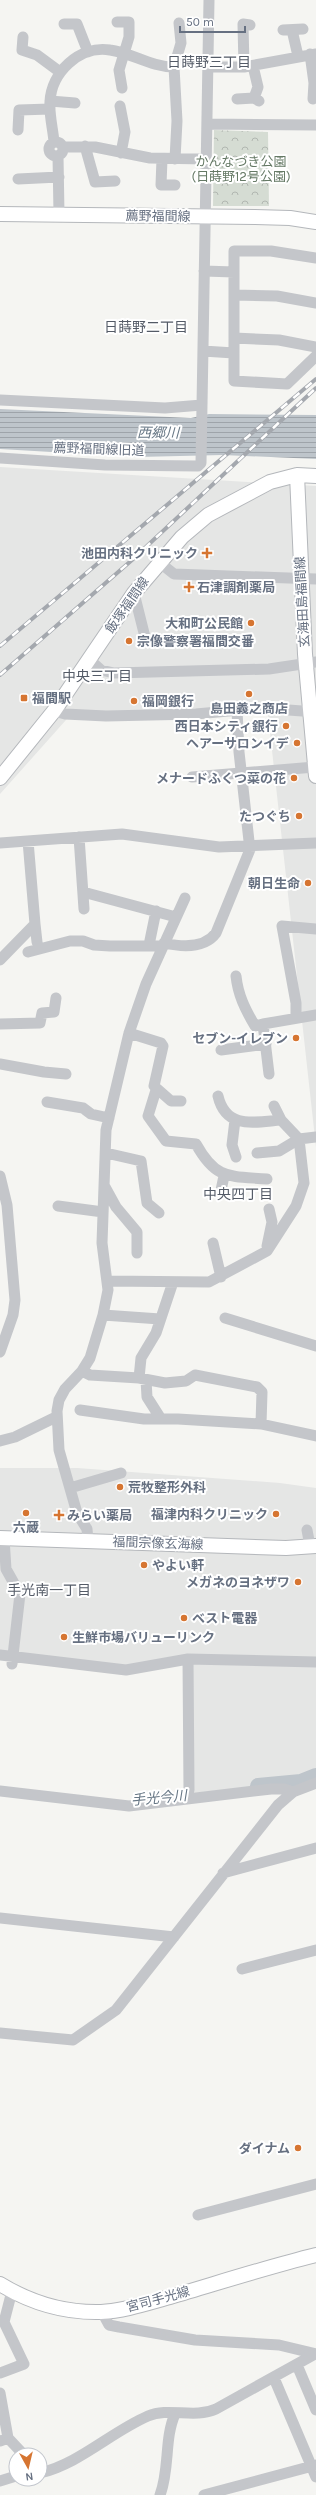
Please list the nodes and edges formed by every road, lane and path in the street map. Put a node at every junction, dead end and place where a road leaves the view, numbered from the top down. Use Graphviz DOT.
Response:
graph roads {
  1 [pos="209,0"];
  2 [pos="117,22"];
  3 [pos="179,23"];
  4 [pos="64,24"];
  5 [pos="243,25"];
  6 [pos="293,30"];
  7 [pos="23,37"];
  8 [pos="88,52"];
  9 [pos="123,53"];
  10 [pos="313,54"];
  11 [pos="298,56"];
  12 [pos="174,67"];
  13 [pos="209,67"];
  14 [pos="249,67"];
  15 [pos="60,72"];
  16 [pos="122,88"];
  17 [pos="237,99"];
  18 [pos="312,99"];
  19 [pos="75,103"];
  20 [pos="50,105"];
  21 [pos="120,106"];
  22 [pos="208,124"];
  23 [pos="316,126"];
  24 [pos="18,130"];
  25 [pos="85,146"];
  26 [pos="58,148"];
  27 [pos="121,153"];
  28 [pos="162,159"];
  29 [pos="175,159"];
  30 [pos="207,159"];
  31 [pos="59,177"];
  32 [pos="18,179"];
  33 [pos="115,181"];
  34 [pos="175,185"];
  35 [pos="0,214"];
  36 [pos="58,214"];
  37 [pos="204,216"];
  38 [pos="316,222"];
  39 [pos="316,258"];
  40 [pos="204,271"];
  41 [pos="234,272"];
  42 [pos="234,295"];
  43 [pos="316,303"];
  44 [pos="234,338"];
  45 [pos="316,347"];
  46 [pos="203,351"];
  47 [pos="234,353"];
  48 [pos="316,356"];
  49 [pos="0,400"];
  50 [pos="202,408"];
  51 [pos="0,458"];
  52 [pos="297,476"];
  53 [pos="316,476"];
  54 [pos="159,562"];
  55 [pos="301,579"];
  56 [pos="316,579"];
  57 [pos="134,593"];
  58 [pos="145,637"];
  59 [pos="90,660"];
  60 [pos="311,663"];
  61 [pos="237,710"];
  62 [pos="54,711"];
  63 [pos="313,712"];
  64 [pos="316,771"];
  65 [pos="242,772"];
  66 [pos="192,777"];
  67 [pos="0,778"];
  68 [pos="79,837"];
  69 [pos="28,841"];
  70 [pos="0,843"];
  71 [pos="316,843"];
  72 [pos="251,847"];
  73 [pos="83,892"];
  74 [pos="185,898"];
  75 [pos="84,909"];
  76 [pos="156,911"];
  77 [pos="176,917"];
  78 [pos="35,924"];
  79 [pos="316,929"];
  80 [pos="37,942"];
  81 [pos="149,945"];
  82 [pos="164,945"];
  83 [pos="28,952"];
  84 [pos="0,960"];
  85 [pos="236,976"];
  86 [pos="56,998"];
  87 [pos="316,1015"];
  88 [pos="296,1018"];
  89 [pos="0,1024"];
  90 [pos="263,1024"];
  91 [pos="129,1033"];
  92 [pos="266,1044"];
  93 [pos="221,1050"];
  94 [pos="0,1064"];
  95 [pos="66,1074"];
  96 [pos="269,1074"];
  97 [pos="156,1090"];
  98 [pos="218,1096"];
  99 [pos="181,1101"];
  100 [pos="47,1102"];
  101 [pos="274,1106"];
  102 [pos="109,1118"];
  103 [pos="234,1120"];
  104 [pos="281,1120"];
  105 [pos="316,1137"];
  106 [pos="299,1139"];
  107 [pos="257,1153"];
  108 [pos="106,1154"];
  109 [pos="236,1157"];
  110 [pos="0,1176"];
  111 [pos="224,1176"];
  112 [pos="267,1179"];
  113 [pos="105,1187"];
  114 [pos="220,1195"];
  115 [pos="58,1206"];
  116 [pos="269,1209"];
  117 [pos="103,1212"];
  118 [pos="158,1213"];
  119 [pos="213,1243"];
  120 [pos="266,1251"];
  121 [pos="137,1253"];
  122 [pos="221,1277"];
  123 [pos="107,1281"];
  124 [pos="172,1282"];
  125 [pos="103,1315"];
  126 [pos="226,1318"];
  127 [pos="160,1319"];
  128 [pos="316,1346"];
  129 [pos="0,1352"];
  130 [pos="82,1372"];
  131 [pos="142,1379"];
  132 [pos="80,1410"];
  133 [pos="56,1417"];
  134 [pos="161,1419"];
  135 [pos="261,1424"];
  136 [pos="316,1436"];
  137 [pos="0,1441"];
  138 [pos="121,1474"];
  139 [pos="70,1488"];
  140 [pos="307,1530"];
  141 [pos="2,1538"];
  142 [pos="88,1541"];
  143 [pos="313,1546"];
  144 [pos="0,1656"];
  145 [pos="12,1661"];
  146 [pos="188,1662"];
  147 [pos="316,1662"];
  148 [pos="0,1663"];
  149 [pos="316,1783"];
  150 [pos="189,1790"];
  151 [pos="0,1792"];
  152 [pos="294,1792"];
  153 [pos="316,1848"];
  154 [pos="222,1873"];
  155 [pos="0,1918"];
  156 [pos="174,1937"];
  157 [pos="316,1950"];
  158 [pos="242,1969"];
  159 [pos="0,2033"];
  160 [pos="316,2184"];
  161 [pos="198,2215"];
  162 [pos="316,2255"];
  163 [pos="6,2288"];
  164 [pos="102,2312"];
  165 [pos="2,2322"];
  166 [pos="315,2354"];
  167 [pos="297,2365"];
  168 [pos="0,2373"];
  169 [pos="274,2378"];
  170 [pos="0,2393"];
  171 [pos="316,2410"];
  172 [pos="176,2414"];
  173 [pos="4,2439"];
  174 [pos="14,2447"];
  175 [pos="314,2466"];
  176 [pos="48,2468"];
  177 [pos="316,2477"];
  178 [pos="160,2495"];
  179 [pos="204,2495"];
  1 -- 13 [label="street"];
  2 -- 9 [label="street"];
  3 -- 12 [label="street"];
  4 -- 8 [label="street"];
  5 -- 14 [label="street"];
  6 -- 11 [label="street"];
  7 -- 15 [label="street"];
  8 -- 9 [label="street"];
  8 -- 15 [label="street"];
  9 -- 12 [label="street"];
  9 -- 16 [label="street"];
  10 -- 11 [label="street"];
  10 -- 18 [label="street"];
  11 -- 14 [label="street"];
  12 -- 29 [label="street"];
  13 -- 14 [label="street"];
  13 -- 22 [label="street"];
  14 -- 17 [label="street"];
  15 -- 20 [label="street"];
  19 -- 20 [label="street"];
  20 -- 24 [label="street"];
  20 -- 26 [label="street"];
  21 -- 27 [label="street"];
  22 -- 23 [label="street"];
  22 -- 30 [label="street"];
  25 -- 26 [label="street"];
  25 -- 27 [label="street"];
  25 -- 33 [label="street"];
  26 -- 31 [label="street"];
  27 -- 28 [label="street"];
  28 -- 29 [label="street"];
  28 -- 34 [label="street"];
  29 -- 30 [label="street"];
  30 -- 37 [label="street"];
  31 -- 32 [label="street"];
  31 -- 36 [label="street"];
  35 -- 36 [label="main road, 薦野福間線"];
  36 -- 37 [label="main road, 薦野福間線"];
  37 -- 38 [label="main road, 薦野福間線"];
  37 -- 40 [label="street"];
  39 -- 41 [label="street"];
  40 -- 41 [label="street"];
  40 -- 46 [label="street"];
  41 -- 42 [label="street"];
  42 -- 43 [label="street"];
  42 -- 44 [label="street"];
  44 -- 45 [label="street"];
  44 -- 47 [label="street"];
  46 -- 47 [label="street"];
  46 -- 50 [label="street"];
  47 -- 48 [label="street"];
  49 -- 50 [label="street"];
  50 -- 51 [label="street, 薦野福間線旧道"];
  52 -- 53 [label="main road, 飯塚福間線"];
  52 -- 54 [label="main road, 飯塚福間線"];
  52 -- 55 [label="main road, 玄海田島福間線"];
  54 -- 55 [label="street"];
  54 -- 57 [label="main road, 飯塚福間線"];
  55 -- 56 [label="street"];
  55 -- 60 [label="main road, 玄海田島福間線"];
  57 -- 58 [label="street"];
  57 -- 59 [label="main road, 飯塚福間線"];
  59 -- 60 [label="street"];
  59 -- 62 [label="main road, 飯塚福間線"];
  60 -- 63 [label="main road, 玄海田島福間線"];
  61 -- 62 [label="street"];
  61 -- 63 [label="street"];
  61 -- 65 [label="street"];
  62 -- 67 [label="main road, 飯塚福間線"];
  63 -- 64 [label="main road, 玄海田島福間線"];
  64 -- 65 [label="street"];
  65 -- 66 [label="street"];
  65 -- 72 [label="street"];
  68 -- 69 [label="street"];
  68 -- 72 [label="street"];
  68 -- 73 [label="street"];
  69 -- 70 [label="street"];
  69 -- 78 [label="street"];
  71 -- 72 [label="street"];
  72 -- 82 [label="street"];
  73 -- 75 [label="street"];
  73 -- 76 [label="street"];
  74 -- 77 [label="street"];
  76 -- 77 [label="street"];
  76 -- 81 [label="street"];
  77 -- 82 [label="street"];
  78 -- 80 [label="street"];
  78 -- 84 [label="street"];
  79 -- 88 [label="street"];
  81 -- 82 [label="street"];
  81 -- 83 [label="street"];
  82 -- 91 [label="street"];
  85 -- 90 [label="street"];
  86 -- 89 [label="street"];
  87 -- 88 [label="street"];
  88 -- 90 [label="street"];
  90 -- 92 [label="street"];
  91 -- 97 [label="street"];
  91 -- 102 [label="street"];
  92 -- 93 [label="street"];
  92 -- 96 [label="street"];
  94 -- 95 [label="street"];
  97 -- 99 [label="street"];
  97 -- 111 [label="street"];
  98 -- 103 [label="street"];
  100 -- 102 [label="street"];
  101 -- 104 [label="street"];
  102 -- 108 [label="street"];
  103 -- 104 [label="street"];
  103 -- 109 [label="street"];
  104 -- 106 [label="street"];
  105 -- 106 [label="street"];
  106 -- 107 [label="street"];
  106 -- 120 [label="street"];
  108 -- 113 [label="street"];
  108 -- 118 [label="street"];
  110 -- 129 [label="street"];
  111 -- 112 [label="street"];
  111 -- 114 [label="street"];
  113 -- 117 [label="street"];
  113 -- 121 [label="street"];
  115 -- 117 [label="street"];
  116 -- 120 [label="street"];
  117 -- 123 [label="street"];
  119 -- 122 [label="street"];
  120 -- 122 [label="street"];
  122 -- 124 [label="street"];
  123 -- 124 [label="street"];
  123 -- 125 [label="street"];
  124 -- 127 [label="street"];
  125 -- 127 [label="street"];
  125 -- 130 [label="street"];
  126 -- 128 [label="street"];
  127 -- 131 [label="street"];
  130 -- 131 [label="street"];
  130 -- 133 [label="street"];
  131 -- 134 [label="street"];
  131 -- 135 [label="street"];
  132 -- 134 [label="street"];
  133 -- 137 [label="street"];
  133 -- 139 [label="street"];
  134 -- 135 [label="street"];
  135 -- 136 [label="street"];
  138 -- 139 [label="street"];
  139 -- 142 [label="street"];
  140 -- 143 [label="street"];
  141 -- 142 [label="main road, 福間宗像玄海線"];
  141 -- 145 [label="street"];
  142 -- 143 [label="main road, 福間宗像玄海線"];
  144 -- 145 [label="street"];
  145 -- 146 [label="street"];
  145 -- 148 [label="street"];
  146 -- 147 [label="street"];
  146 -- 150 [label="street"];
  149 -- 152 [label="street"];
  151 -- 152 [label="street"];
  152 -- 154 [label="street"];
  153 -- 154 [label="street"];
  154 -- 156 [label="street"];
  155 -- 156 [label="street"];
  156 -- 159 [label="street"];
  157 -- 158 [label="street"];
  160 -- 161 [label="street"];
  162 -- 164 [label="main road, 宮司手光線"];
  163 -- 164 [label="main road, 宮司手光線"];
  163 -- 165 [label="street"];
  164 -- 166 [label="street"];
  165 -- 168 [label="street"];
  166 -- 167 [label="street"];
  167 -- 169 [label="street"];
  167 -- 171 [label="street"];
  169 -- 172 [label="street"];
  169 -- 175 [label="street"];
  170 -- 173 [label="street"];
  172 -- 176 [label="street"];
  172 -- 178 [label="street"];
  173 -- 174 [label="street"];
  175 -- 177 [label="street"];
  175 -- 179 [label="street"];
}
